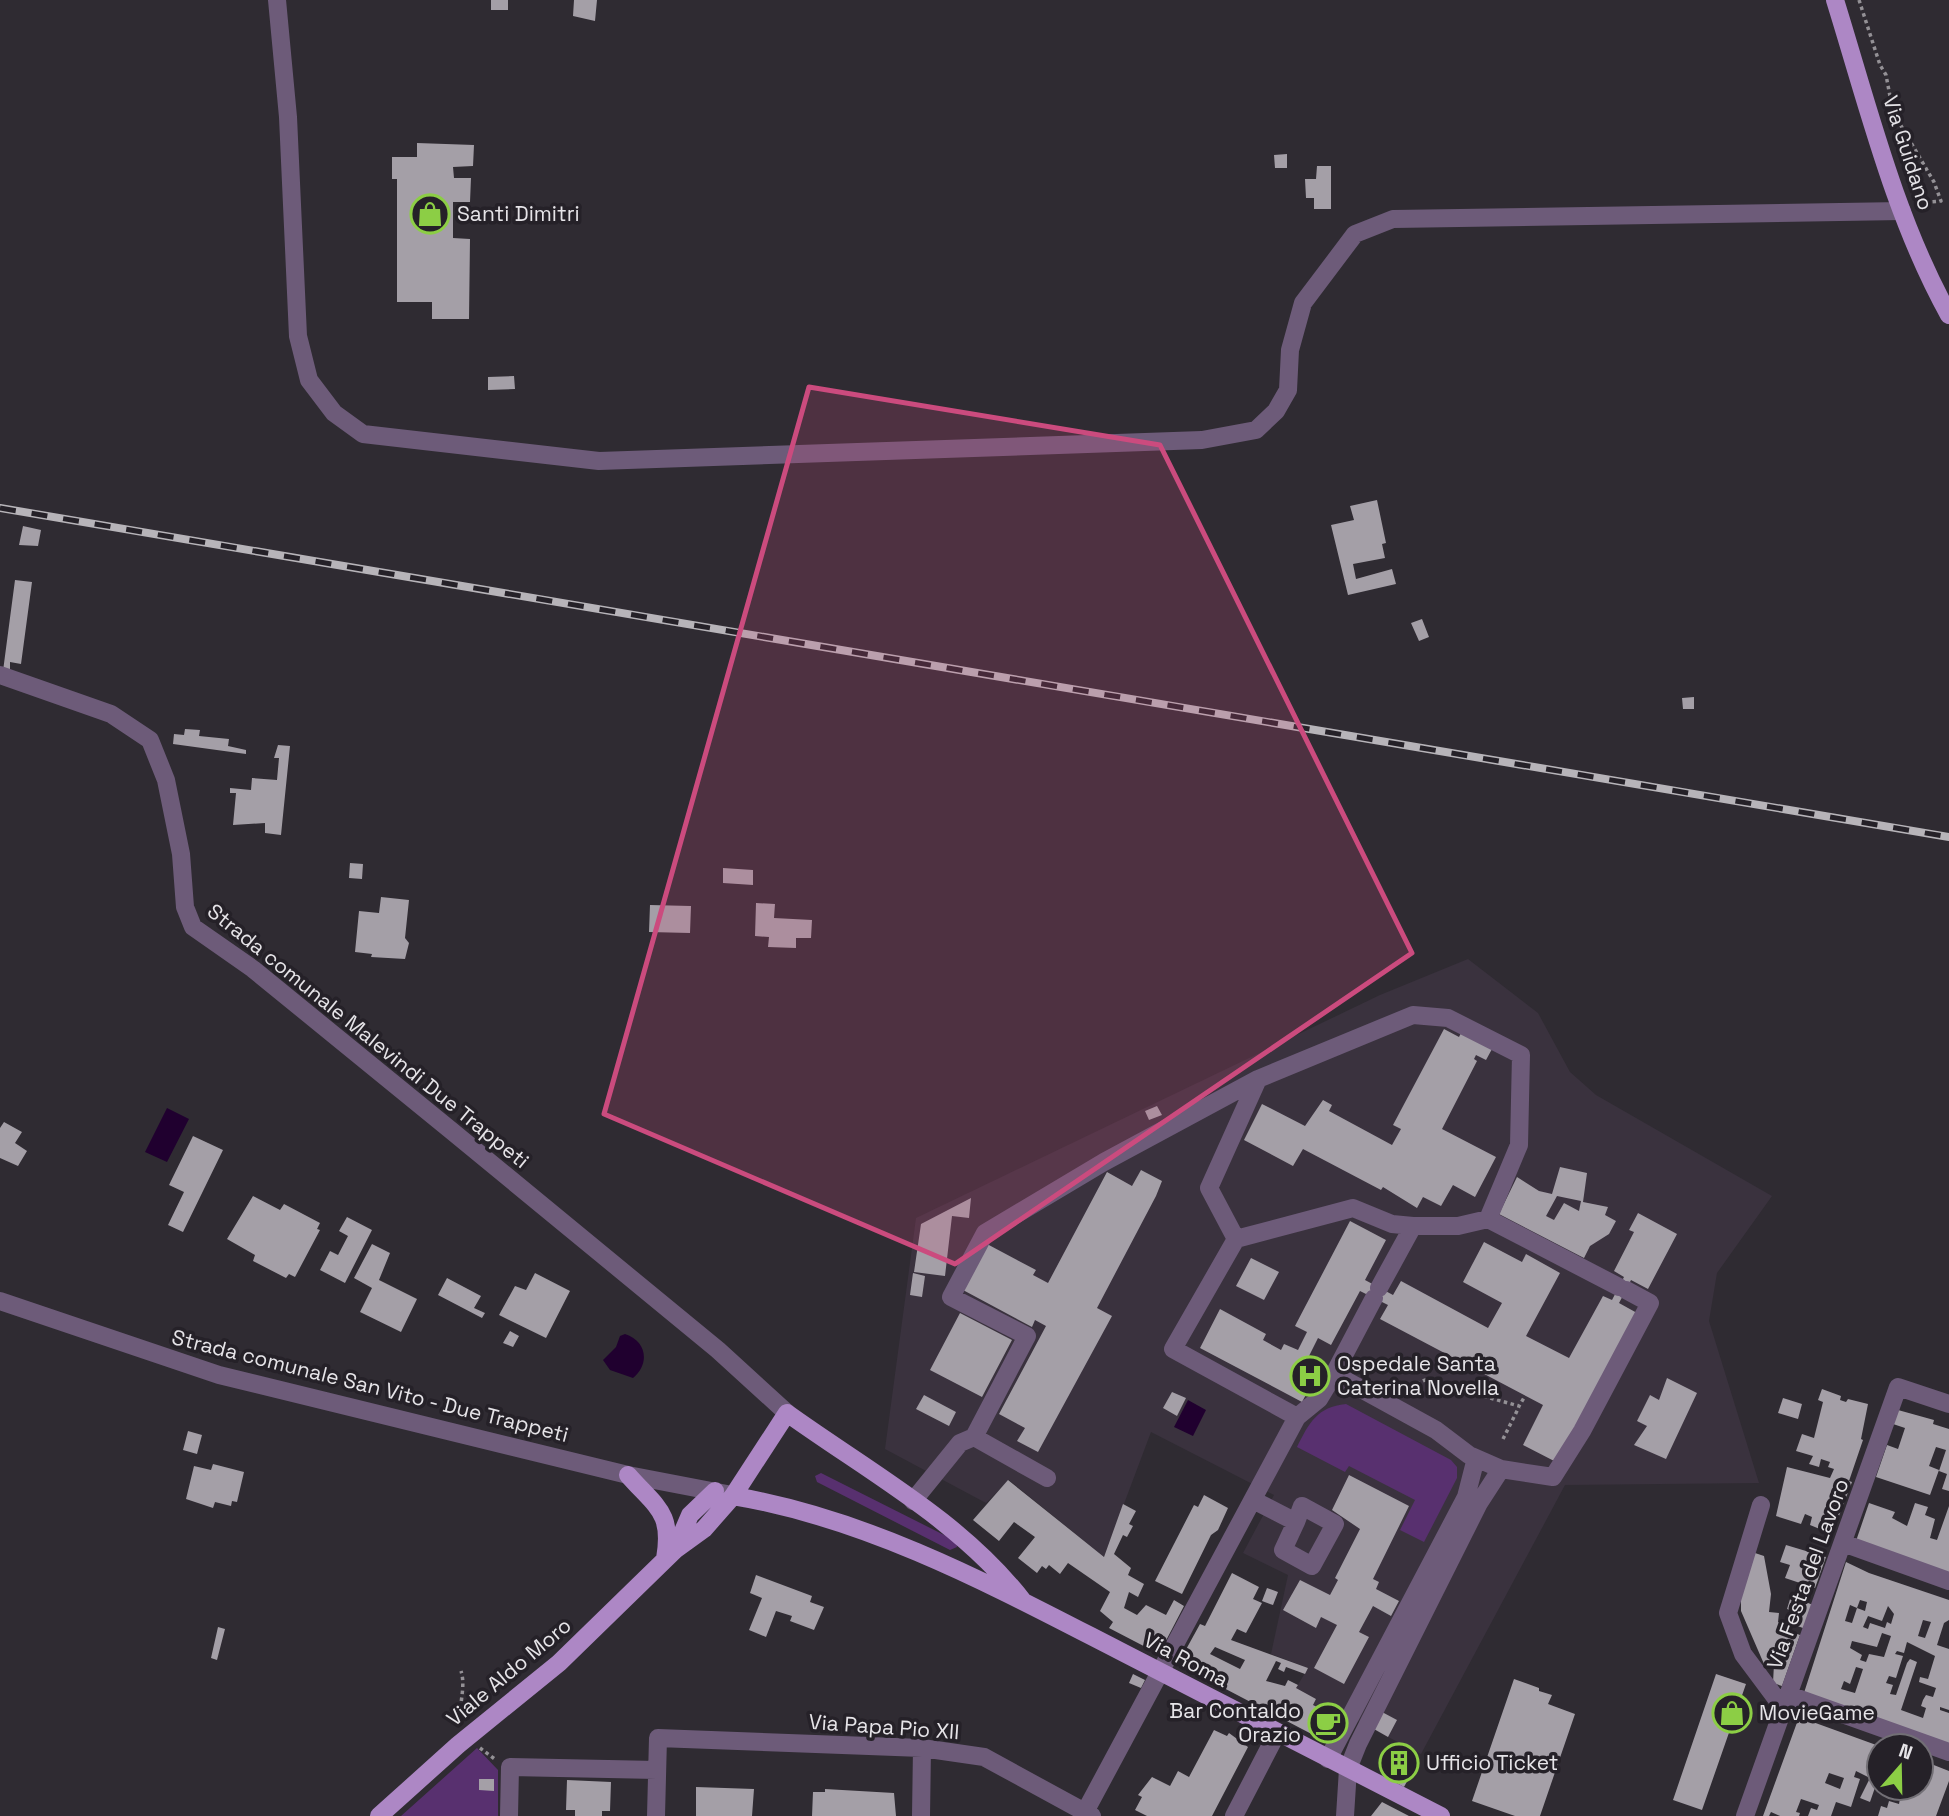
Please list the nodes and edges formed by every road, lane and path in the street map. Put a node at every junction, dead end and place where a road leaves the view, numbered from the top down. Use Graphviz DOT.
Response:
graph roads {
  1 [pos="277,0"];
  2 [pos="1835,0"];
  3 [pos="1859,0"];
  4 [pos="1901,208"];
  5 [pos="1949,315"];
  6 [pos="0,675"];
  7 [pos="1258,1079"];
  8 [pos="1488,1219"];
  9 [pos="1413,1226"];
  10 [pos="1236,1239"];
  11 [pos="0,1301"];
  12 [pos="1335,1374"];
  13 [pos="1525,1395"];
  14 [pos="1949,1404"];
  15 [pos="1519,1406"];
  16 [pos="787,1413"];
  17 [pos="1406,1413"];
  18 [pos="1297,1417"];
  19 [pos="974,1437"];
  20 [pos="1503,1439"];
  21 [pos="1476,1458"];
  22 [pos="1501,1469"];
  23 [pos="628,1475"];
  24 [pos="1047,1478"];
  25 [pos="715,1492"];
  26 [pos="733,1496"];
  27 [pos="1253,1500"];
  28 [pos="913,1501"];
  29 [pos="1761,1505"];
  30 [pos="1296,1522"];
  31 [pos="1843,1543"];
  32 [pos="670,1555"];
  33 [pos="1949,1581"];
  34 [pos="1023,1601"];
  35 [pos="1161,1672"];
  36 [pos="1787,1702"];
  37 [pos="1278,1733"];
  38 [pos="1341,1736"];
  39 [pos="1358,1744"];
  40 [pos="922,1748"];
  41 [pos="1949,1752"];
  42 [pos="1328,1759"];
  43 [pos="1348,1769"];
  44 [pos="657,1770"];
  45 [pos="1089,1814"];
  46 [pos="379,1816"];
  47 [pos="509,1816"];
  48 [pos="656,1816"];
  49 [pos="921,1816"];
  50 [pos="1234,1816"];
  51 [pos="1345,1816"];
  52 [pos="1441,1816"];
  53 [pos="1745,1816"];
  1 -- 4 [label="street"];
  2 -- 4 [label="main road, Via Guidano"];
  3 -- 4 [label="path"];
  4 -- 5 [label="main road, Via Guidano"];
  6 -- 16 [label="street, Strada comunale Malevindi Due Trappeti"];
  7 -- 8 [label="street"];
  7 -- 10 [label="street"];
  7 -- 19 [label="street"];
  8 -- 9 [label="street"];
  8 -- 22 [label="street"];
  9 -- 10 [label="street"];
  9 -- 12 [label="street"];
  10 -- 18 [label="street"];
  11 -- 23 [label="street, Strada comunale San Vito - Due Trappeti"];
  12 -- 17 [label="street"];
  12 -- 18 [label="street"];
  13 -- 15 [label="path"];
  14 -- 31 [label="street, Via Festa del Lavoro"];
  15 -- 17 [label="path"];
  15 -- 20 [label="path"];
  16 -- 26 [label="main road, Viale Aldo Moro"];
  16 -- 28 [label="main road"];
  17 -- 21 [label="street"];
  18 -- 27 [label="street"];
  19 -- 24 [label="street"];
  19 -- 28 [label="street"];
  21 -- 22 [label="street"];
  21 -- 38 [label="street"];
  22 -- 39 [label="street"];
  23 -- 25 [label="street, Strada comunale San Vito - Due Trappeti"];
  23 -- 32 [label="main road"];
  25 -- 26 [label="street, Strada comunale San Vito - Due Trappeti"];
  25 -- 32 [label="main road, Viale Aldo Moro"];
  26 -- 32 [label="main road, Viale Aldo Moro"];
  26 -- 34 [label="main road, Via Roma"];
  27 -- 30 [label="street"];
  27 -- 35 [label="street"];
  28 -- 34 [label="main road"];
  29 -- 36 [label="street"];
  31 -- 33 [label="street"];
  31 -- 36 [label="street, Via Festa del Lavoro"];
  32 -- 46 [label="main road, Viale Aldo Moro"];
  34 -- 35 [label="main road, Via Roma"];
  35 -- 37 [label="main road, Via Roma"];
  35 -- 45 [label="street"];
  36 -- 41 [label="street"];
  36 -- 53 [label="street, Via Festa del Lavoro"];
  37 -- 42 [label="main road, Via Roma"];
  37 -- 50 [label="street"];
  38 -- 39 [label="street"];
  38 -- 42 [label="street"];
  39 -- 43 [label="street"];
  40 -- 44 [label="street, Via Papa Pio XII"];
  40 -- 45 [label="street, Via Papa Pio XII"];
  40 -- 49 [label="street"];
  42 -- 43 [label="main road, Via Roma"];
  43 -- 51 [label="street"];
  43 -- 52 [label="main road, Via Roma"];
  44 -- 47 [label="street"];
  44 -- 48 [label="street"];
}
